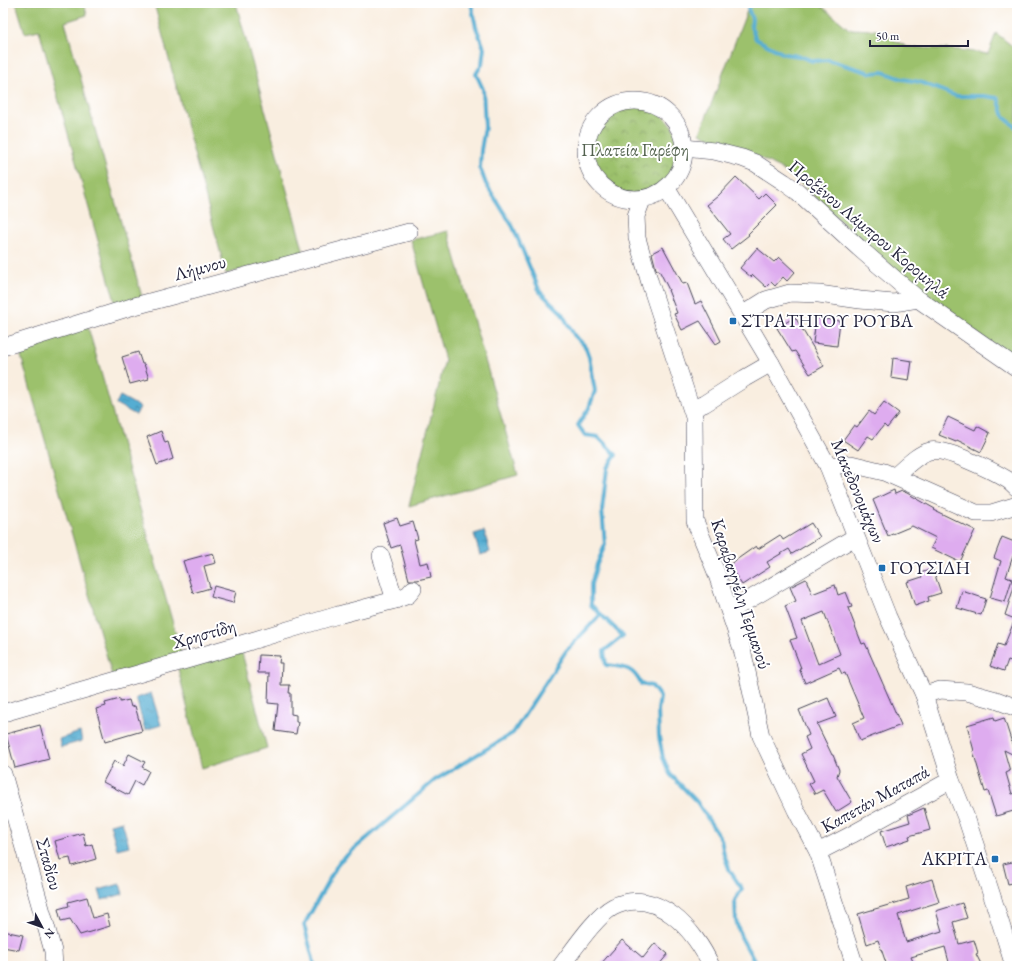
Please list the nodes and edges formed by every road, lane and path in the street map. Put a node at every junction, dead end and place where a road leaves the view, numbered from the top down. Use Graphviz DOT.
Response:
graph roads {
  1 [pos="684,148"];
  2 [pos="667,188"];
  3 [pos="642,200"];
  4 [pos="409,232"];
  5 [pos="918,300"];
  6 [pos="742,315"];
  7 [pos="3,347"];
  8 [pos="771,363"];
  9 [pos="1017,368"];
  10 [pos="692,409"];
  11 [pos="828,466"];
  12 [pos="895,476"];
  13 [pos="1017,488"];
  14 [pos="1017,505"];
  15 [pos="856,537"];
  16 [pos="381,556"];
  17 [pos="413,589"];
  18 [pos="395,600"];
  19 [pos="730,611"];
  20 [pos="924,695"];
  21 [pos="1017,708"];
  22 [pos="3,713"];
  23 [pos="3,774"];
  24 [pos="951,780"];
  25 [pos="818,852"];
  26 [pos="1015,965"];
  27 [pos="54,966"];
  28 [pos="561,966"];
  29 [pos="711,966"];
  30 [pos="855,966"];
  1 -- 2 [label="street"];
  1 -- 3 [label="street"];
  1 -- 5 [label="street, Προξένου Λάμπρου Κορομηλά"];
  2 -- 3 [label="street"];
  2 -- 6 [label="street, Μακεδονομάχων"];
  3 -- 10 [label="street, Καραβαγγέλη Γερμανού"];
  4 -- 7 [label="street, Λήμνου"];
  5 -- 6 [label="street"];
  5 -- 9 [label="street, Προξένου Λάμπρου Κορομηλά"];
  6 -- 8 [label="street, Μακεδονομάχων"];
  8 -- 10 [label="street"];
  8 -- 11 [label="street, Μακεδονομάχων"];
  10 -- 19 [label="street, Καραβαγγέλη Γερμανού"];
  11 -- 12 [label="street"];
  11 -- 15 [label="street, Μακεδονομάχων"];
  12 -- 13 [label="street"];
  12 -- 14 [label="street"];
  15 -- 19 [label="street"];
  15 -- 20 [label="street, Μακεδονομάχων"];
  16 -- 18 [label="street"];
  17 -- 18 [label="street, Χρηστίδη"];
  18 -- 22 [label="street, Χρηστίδη"];
  19 -- 25 [label="street, Καραβαγγέλη Γερμανού"];
  20 -- 21 [label="street"];
  20 -- 24 [label="street, Μακεδονομάχων"];
  23 -- 27 [label="street, Σταδίου"];
  24 -- 25 [label="street, Καπετάν Ματαπά"];
  24 -- 26 [label="street, Μακεδονομάχων"];
  25 -- 30 [label="street, Καραβαγγέλη Γερμανού"];
  28 -- 29 [label="street"];
}
